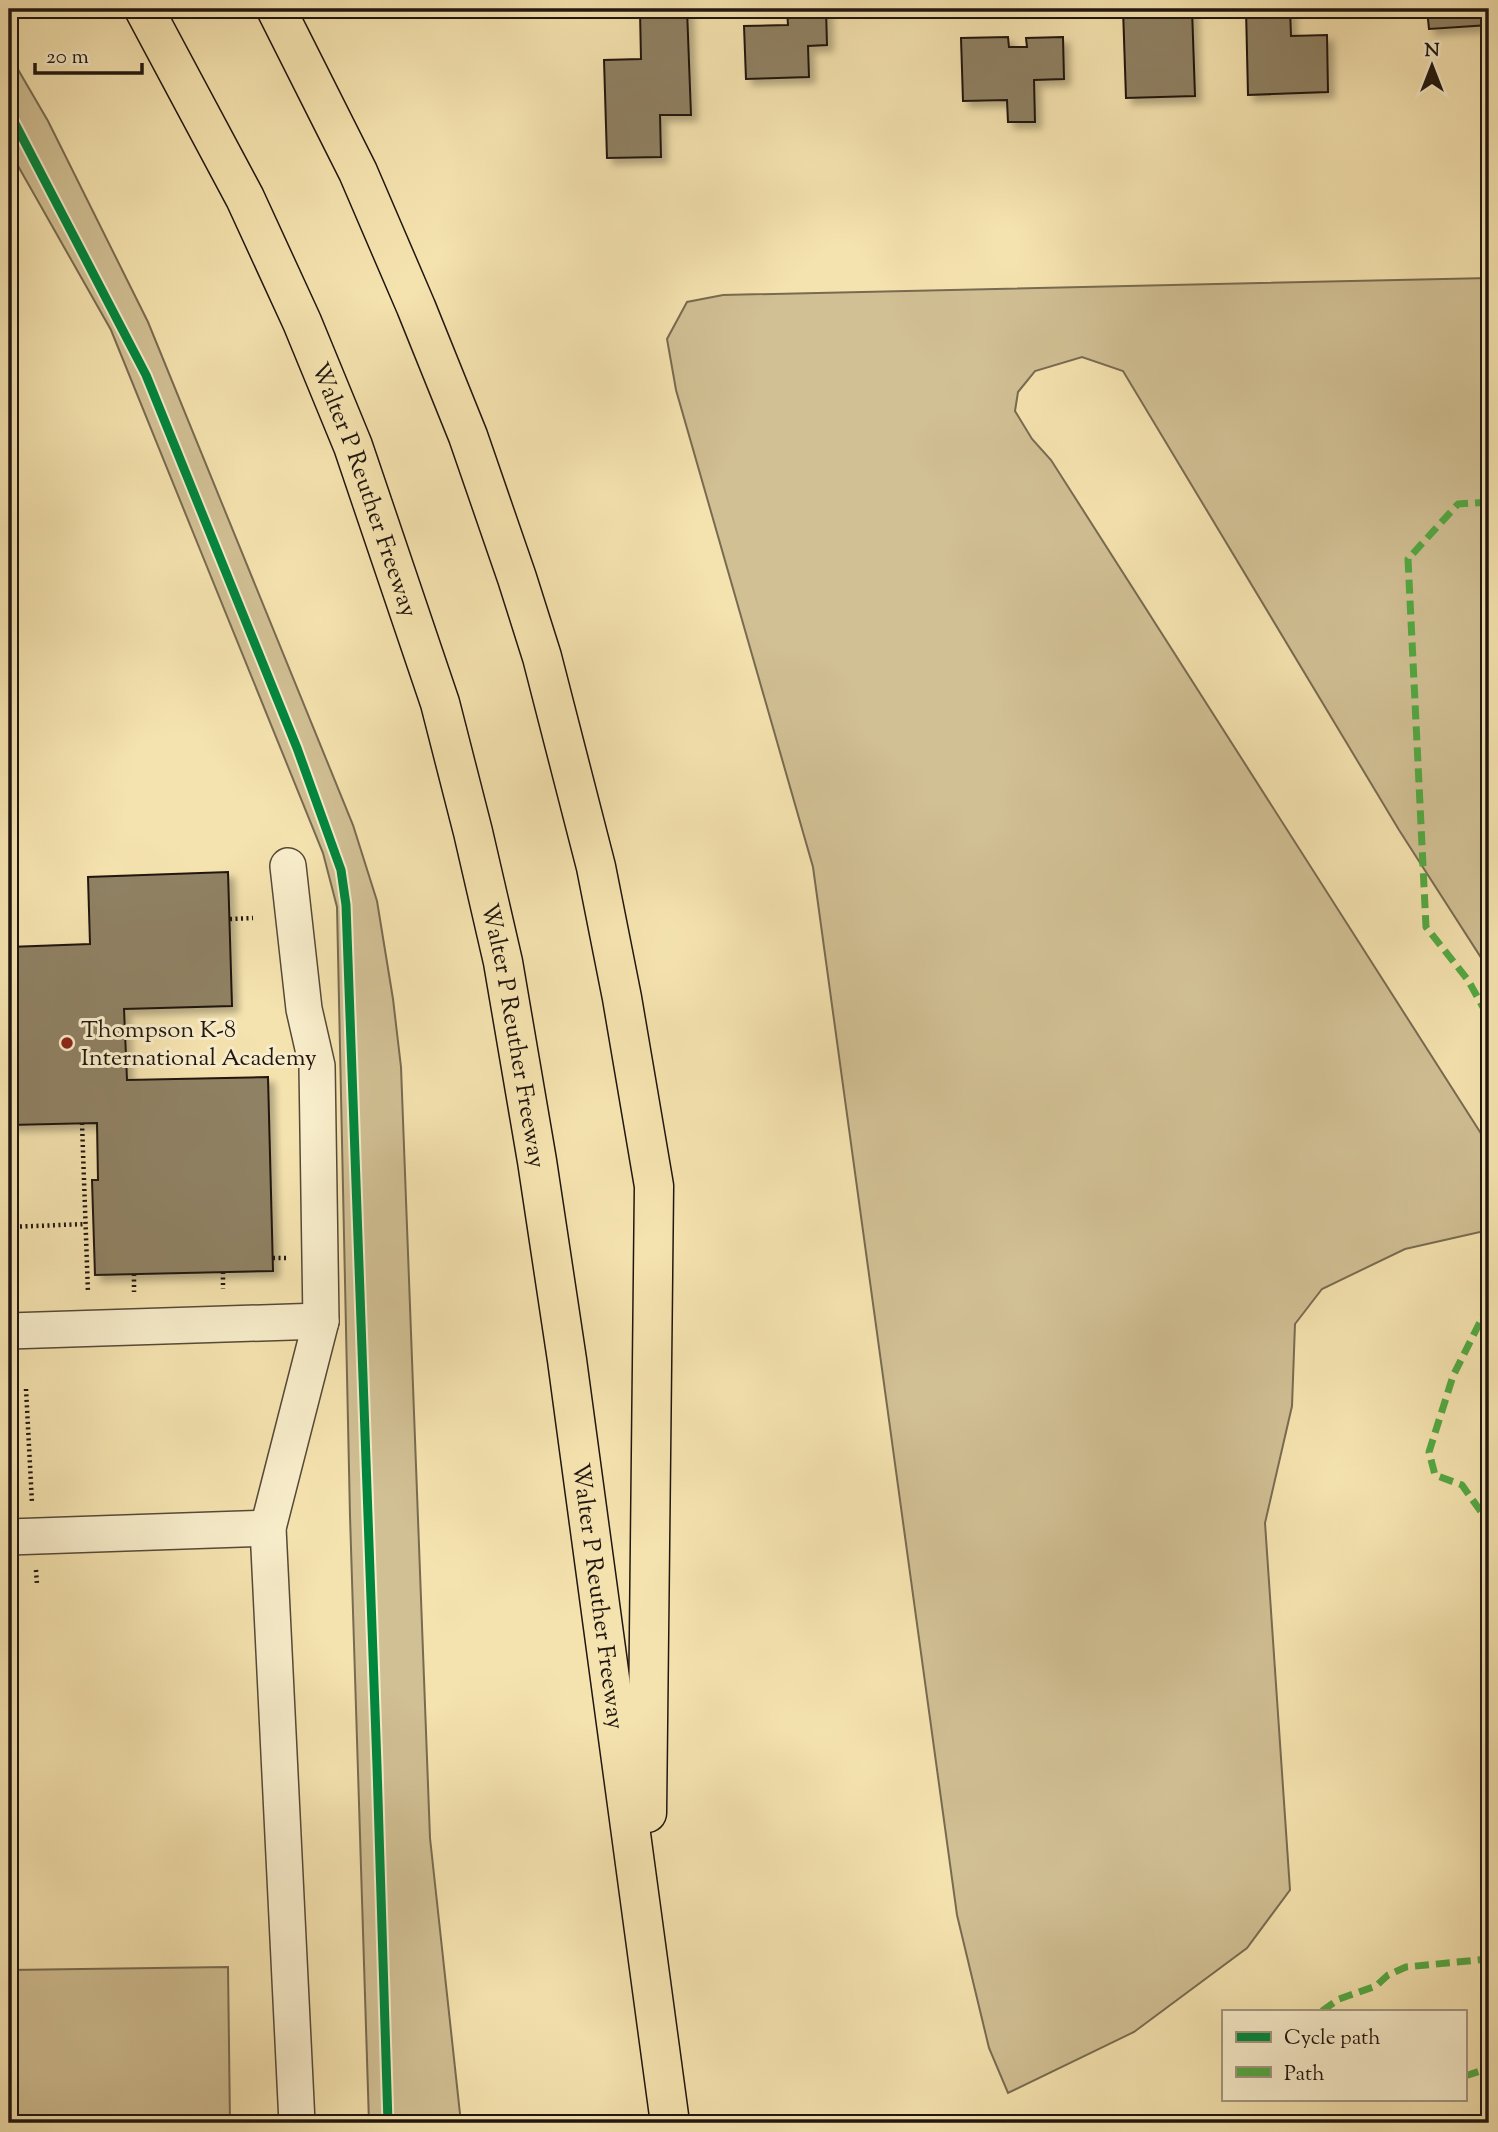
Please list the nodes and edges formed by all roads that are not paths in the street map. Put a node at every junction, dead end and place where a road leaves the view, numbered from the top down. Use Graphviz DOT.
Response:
graph roads {
  1 [pos="144,9"];
  2 [pos="276,9"];
  3 [pos="288,866"];
  4 [pos="321,1321"];
  5 [pos="9,1331"];
  6 [pos="268,1528"];
  7 [pos="9,1537"];
  8 [pos="645,1943"];
  9 [pos="297,2123"];
  10 [pos="670,2123"];
  1 -- 8 [label="highway, Walter P Reuther Freeway"];
  2 -- 8 [label="highway"];
  3 -- 4 [label="lane"];
  4 -- 5 [label="lane"];
  4 -- 6 [label="lane"];
  6 -- 7 [label="lane"];
  6 -- 9 [label="lane"];
  8 -- 10 [label="highway, Walter P Reuther Freeway"];
}
